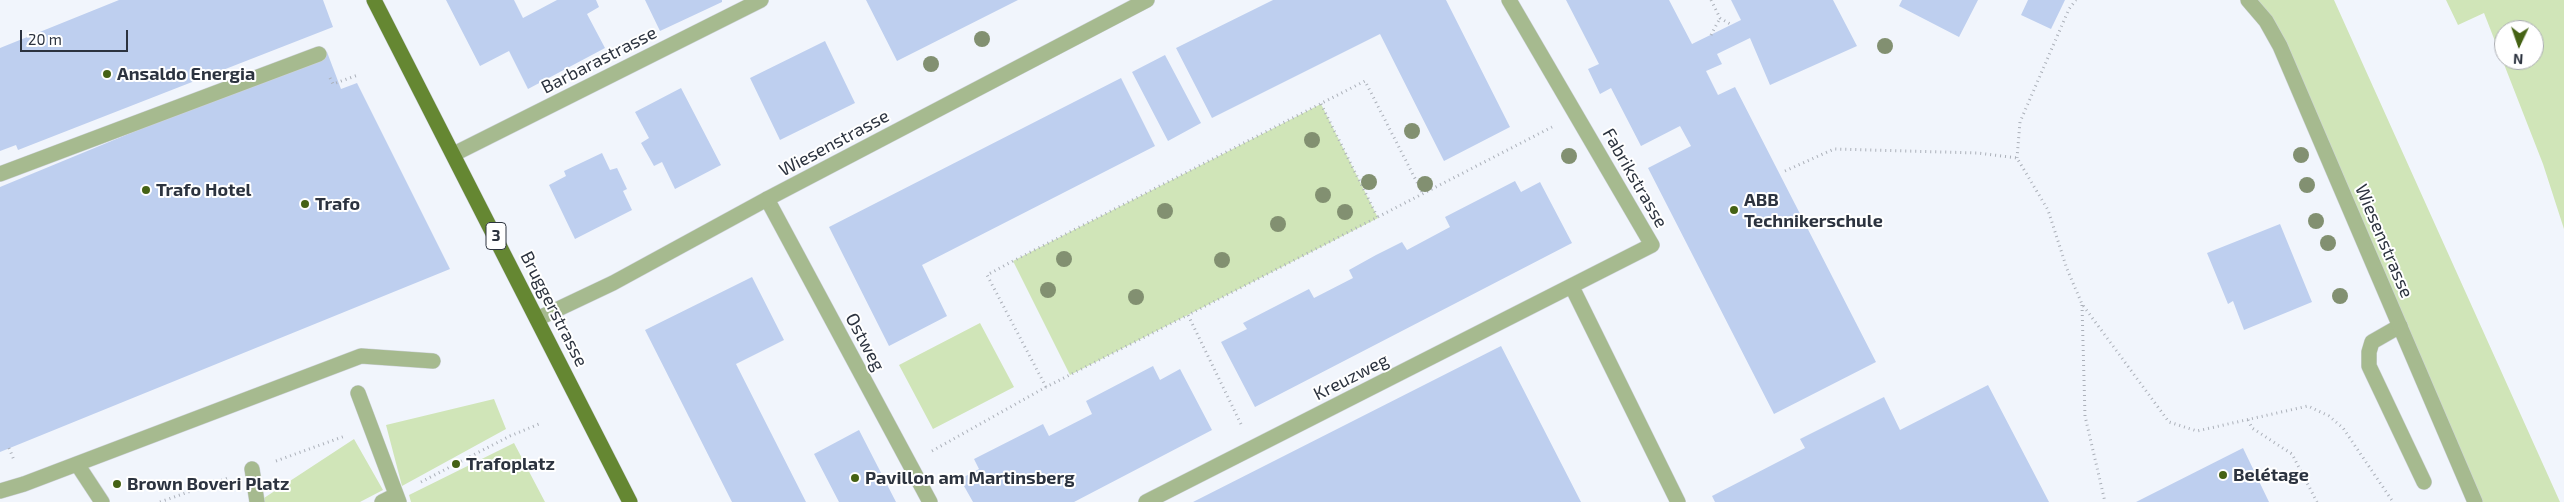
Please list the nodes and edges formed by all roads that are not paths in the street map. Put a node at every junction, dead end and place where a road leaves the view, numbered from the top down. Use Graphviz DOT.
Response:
graph roads {
  1 [pos="374,0"];
  2 [pos="761,0"];
  3 [pos="1147,0"];
  4 [pos="1509,0"];
  5 [pos="2248,0"];
  6 [pos="318,54"];
  7 [pos="454,154"];
  8 [pos="0,174"];
  9 [pos="767,200"];
  10 [pos="1572,287"];
  11 [pos="537,319"];
  12 [pos="2400,326"];
  13 [pos="433,361"];
  14 [pos="358,393"];
  15 [pos="77,464"];
  16 [pos="252,469"];
  17 [pos="2424,482"];
  18 [pos="0,490"];
  19 [pos="397,498"];
  20 [pos="102,502"];
  21 [pos="257,502"];
  22 [pos="382,502"];
  23 [pos="630,502"];
  24 [pos="930,502"];
  25 [pos="1146,502"];
  26 [pos="1678,502"];
  27 [pos="2475,502"];
  1 -- 7 [label="main road, Bruggerstrasse / 3"];
  2 -- 7 [label="street, Barbarastrasse"];
  3 -- 9 [label="street, Wiesenstrasse"];
  4 -- 10 [label="street, Fabrikstrasse"];
  5 -- 12 [label="street, Wiesenstrasse"];
  6 -- 8 [label="street"];
  7 -- 11 [label="main road, Bruggerstrasse / 3"];
  9 -- 11 [label="street, Wiesenstrasse"];
  9 -- 24 [label="street, Ostweg"];
  10 -- 25 [label="street, Kreuzweg"];
  10 -- 26 [label="street"];
  11 -- 23 [label="main road, Bruggerstrasse / 3"];
  12 -- 17 [label="street"];
  12 -- 27 [label="street, Wiesenstrasse"];
  13 -- 15 [label="street"];
  14 -- 19 [label="street"];
  15 -- 18 [label="street"];
  15 -- 20 [label="street"];
  16 -- 21 [label="street"];
  19 -- 22 [label="street"];
}
